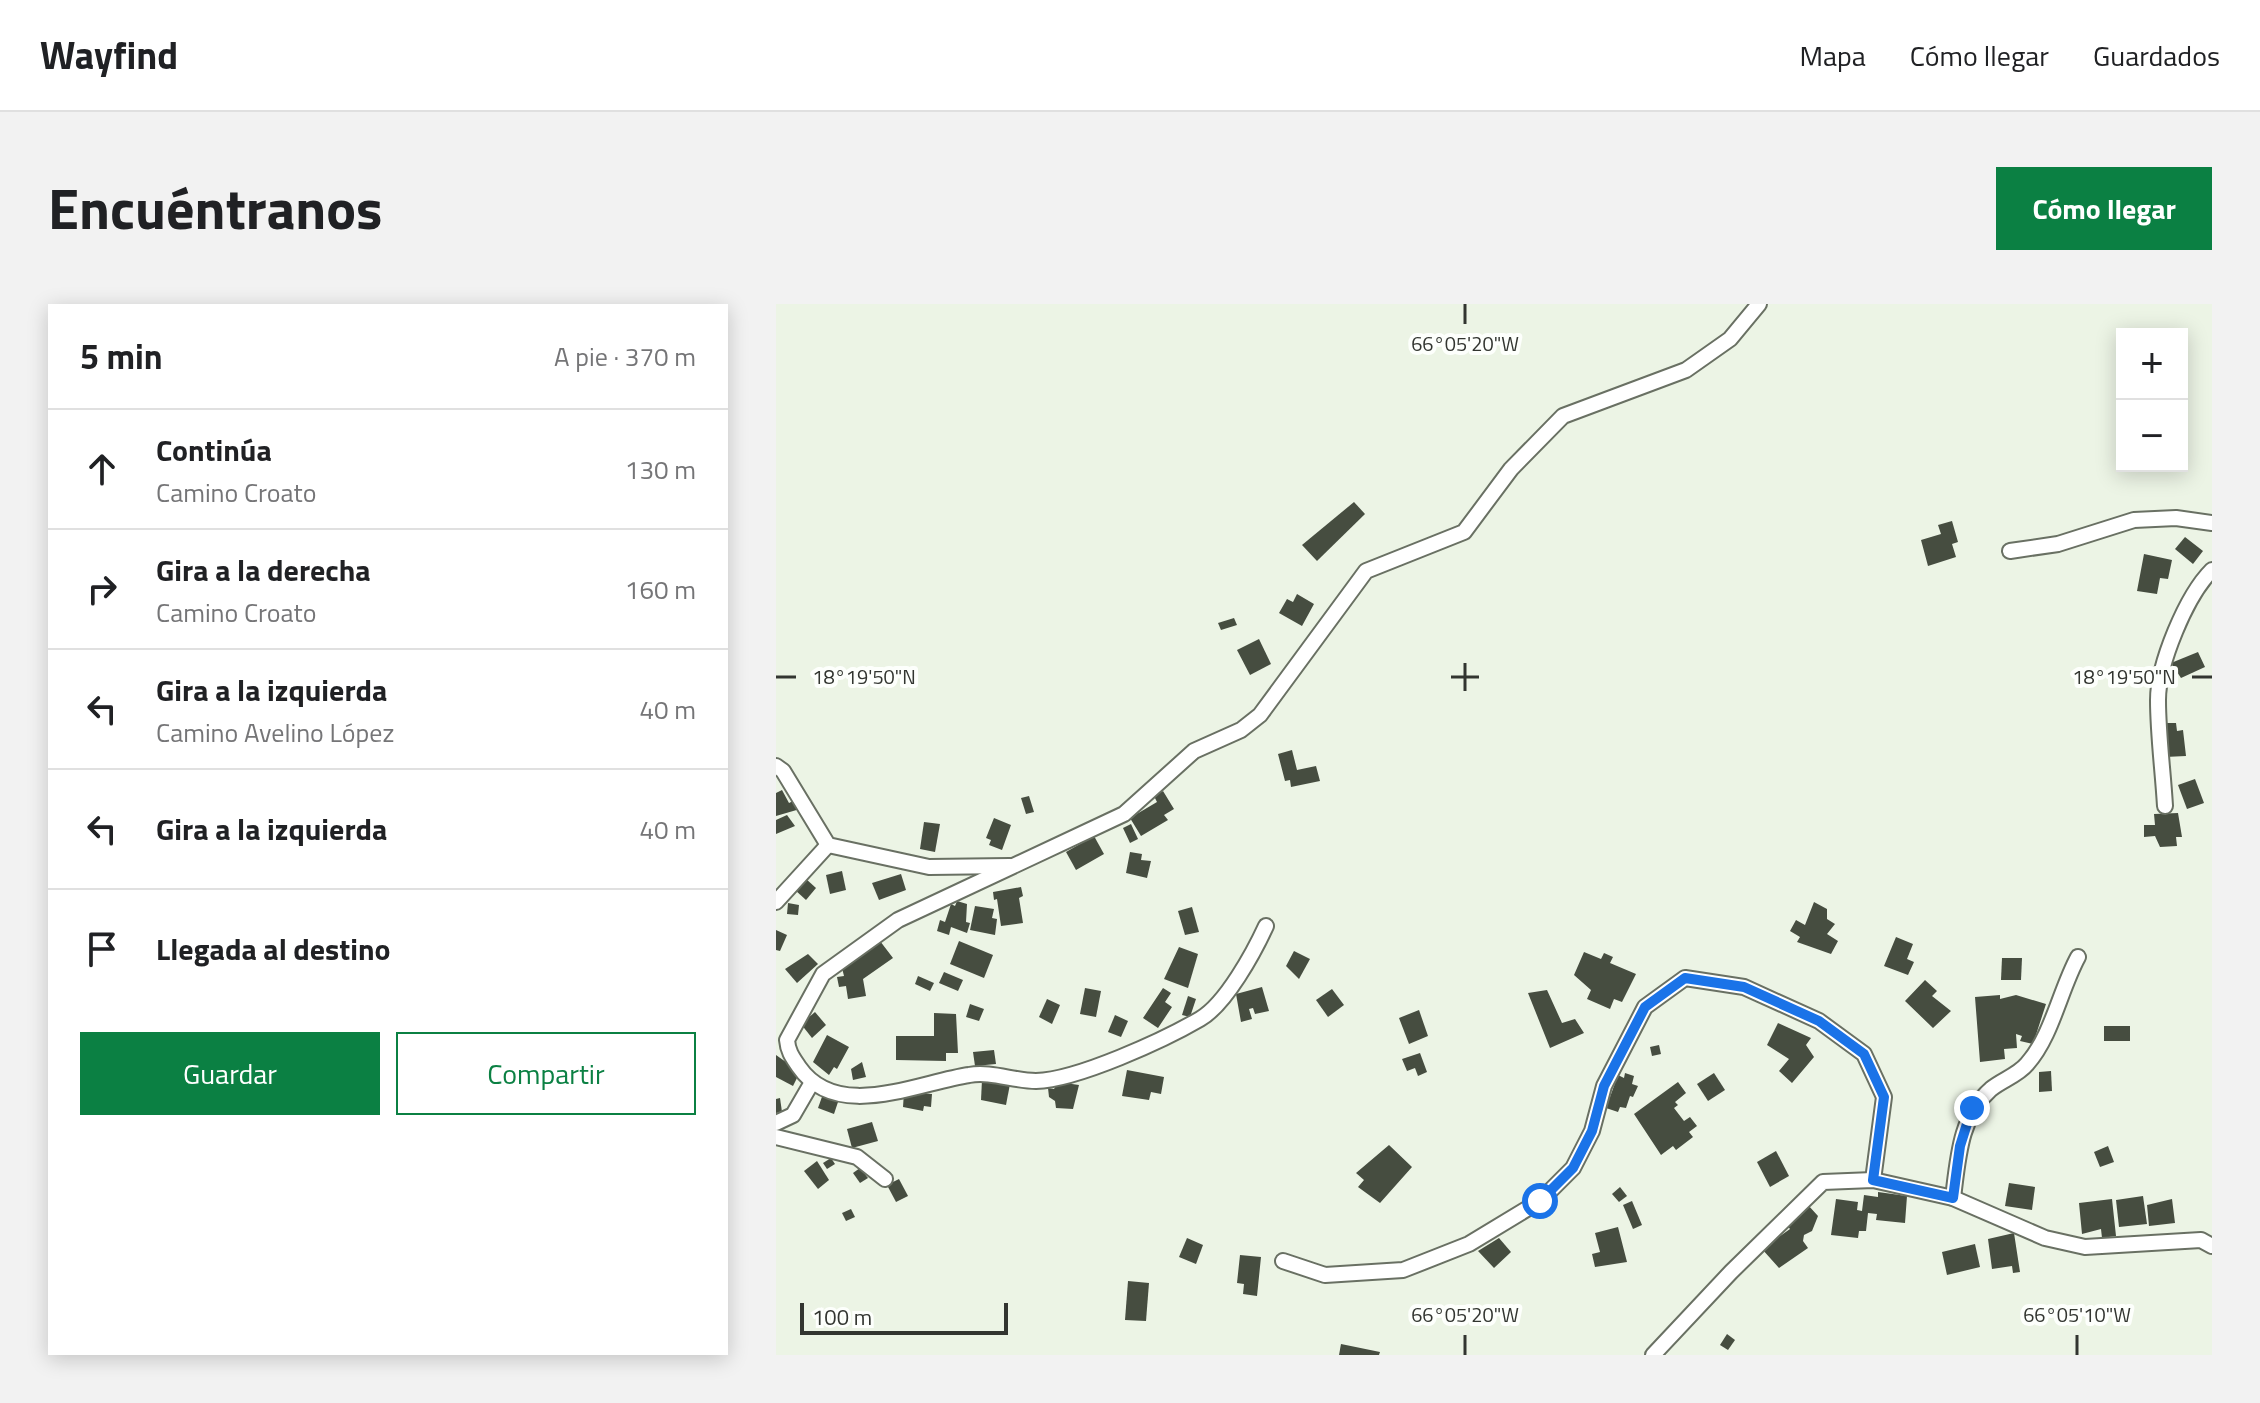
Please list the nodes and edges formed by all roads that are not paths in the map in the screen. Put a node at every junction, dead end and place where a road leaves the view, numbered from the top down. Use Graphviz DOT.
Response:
graph roads {
  1 [pos="1759,304"];
  2 [pos="2212,523"];
  3 [pos="2010,551"];
  4 [pos="2212,570"];
  5 [pos="776,766"];
  6 [pos="2165,806"];
  7 [pos="828,845"];
  8 [pos="1017,866"];
  9 [pos="776,902"];
  10 [pos="1266,926"];
  11 [pos="2078,957"];
  12 [pos="811,1084"];
  13 [pos="776,1123"];
  14 [pos="776,1137"];
  15 [pos="885,1179"];
  16 [pos="1873,1180"];
  17 [pos="1953,1198"];
  18 [pos="2212,1246"];
  19 [pos="1283,1261"];
  20 [pos="1653,1355"];
  1 -- 8 [label="street"];
  2 -- 3 [label="street"];
  4 -- 6 [label="street"];
  5 -- 7 [label="street"];
  7 -- 8 [label="street"];
  7 -- 9 [label="street"];
  8 -- 12 [label="street"];
  10 -- 12 [label="street"];
  11 -- 17 [label="street"];
  12 -- 13 [label="street"];
  14 -- 15 [label="street"];
  16 -- 17 [label="street"];
  16 -- 19 [label="street"];
  16 -- 20 [label="street"];
  17 -- 18 [label="street"];
}
